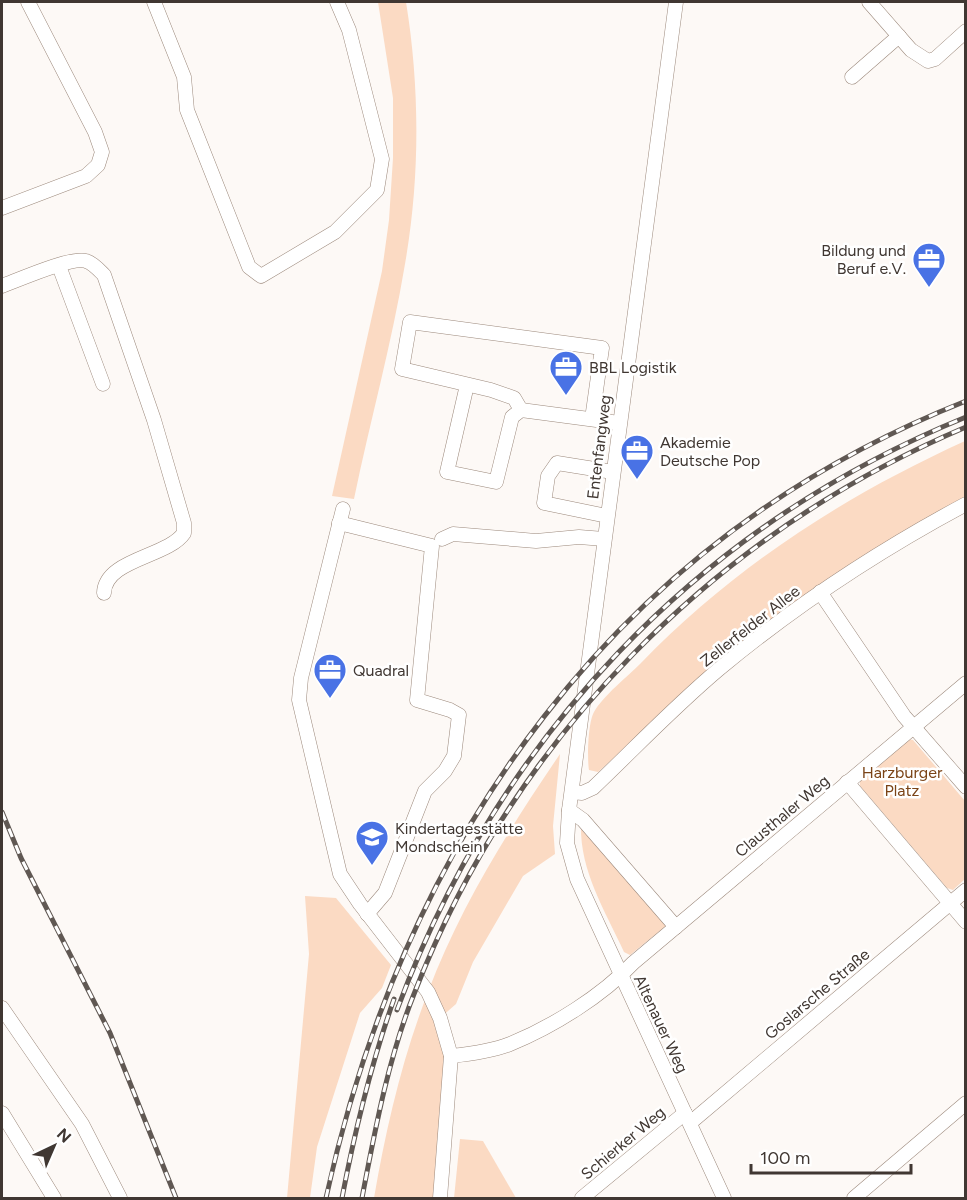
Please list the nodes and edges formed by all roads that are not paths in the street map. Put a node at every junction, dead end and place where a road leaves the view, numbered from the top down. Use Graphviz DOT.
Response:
graph roads {
  1 [pos="28,2"];
  2 [pos="154,2"];
  3 [pos="338,2"];
  4 [pos="676,2"];
  5 [pos="869,2"];
  6 [pos="966,31"];
  7 [pos="899,36"];
  8 [pos="852,77"];
  9 [pos="2,208"];
  10 [pos="59,266"];
  11 [pos="2,286"];
  12 [pos="103,384"];
  13 [pos="467,385"];
  14 [pos="521,410"];
  15 [pos="592,419"];
  16 [pos="619,423"];
  17 [pos="613,472"];
  18 [pos="966,504"];
  19 [pos="343,509"];
  20 [pos="608,516"];
  21 [pos="339,523"];
  22 [pos="442,539"];
  23 [pos="604,539"];
  24 [pos="104,592"];
  25 [pos="820,592"];
  26 [pos="966,683"];
  27 [pos="913,726"];
  28 [pos="847,782"];
  29 [pos="966,788"];
  30 [pos="572,792"];
  31 [pos="569,810"];
  32 [pos="571,862"];
  33 [pos="966,890"];
  34 [pos="950,903"];
  35 [pos="367,914"];
  36 [pos="966,922"];
  37 [pos="676,927"];
  38 [pos="621,976"];
  39 [pos="2,1008"];
  40 [pos="451,1056"];
  41 [pos="966,1103"];
  42 [pos="2,1113"];
  43 [pos="688,1118"];
  44 [pos="54,1198"];
  45 [pos="120,1198"];
  46 [pos="440,1198"];
  47 [pos="582,1198"];
  48 [pos="724,1198"];
  49 [pos="854,1198"];
  1 -- 9 [label="street"];
  2 -- 3 [label="street"];
  4 -- 16 [label="street, Entenfangweg"];
  5 -- 7 [label="street"];
  6 -- 7 [label="street"];
  7 -- 8 [label="street"];
  10 -- 11 [label="street"];
  10 -- 12 [label="street"];
  10 -- 24 [label="street"];
  13 -- 14 [label="street"];
  13 -- 14 [label="street"];
  13 -- 15 [label="street"];
  14 -- 15 [label="street"];
  15 -- 16 [label="street"];
  16 -- 17 [label="street, Entenfangweg"];
  17 -- 20 [label="street, Entenfangweg"];
  17 -- 20 [label="street"];
  18 -- 25 [label="street, Zellerfelder Allee"];
  19 -- 21 [label="street"];
  20 -- 23 [label="street, Entenfangweg"];
  21 -- 35 [label="street"];
  21 -- 35 [label="street"];
  22 -- 23 [label="street"];
  23 -- 30 [label="street, Entenfangweg"];
  25 -- 27 [label="street"];
  25 -- 30 [label="street, Zellerfelder Allee"];
  26 -- 27 [label="street, Clausthaler Weg"];
  27 -- 28 [label="street, Clausthaler Weg"];
  27 -- 29 [label="street"];
  28 -- 34 [label="street"];
  28 -- 37 [label="street, Clausthaler Weg"];
  30 -- 31 [label="street, Entenfangweg"];
  31 -- 32 [label="street, Entenfangweg"];
  31 -- 37 [label="street"];
  32 -- 38 [label="street, Altenauer Weg"];
  33 -- 34 [label="street, Goslarsche Straße"];
  34 -- 36 [label="street"];
  34 -- 43 [label="street, Goslarsche Straße"];
  35 -- 40 [label="street"];
  37 -- 38 [label="street, Clausthaler Weg"];
  38 -- 40 [label="street, Clausthaler Weg"];
  38 -- 43 [label="street, Altenauer Weg"];
  39 -- 45 [label="street"];
  40 -- 46 [label="street"];
  41 -- 49 [label="street"];
  42 -- 44 [label="street"];
  43 -- 47 [label="street, Schierker Weg"];
  43 -- 48 [label="street, Altenauer Weg"];
}
